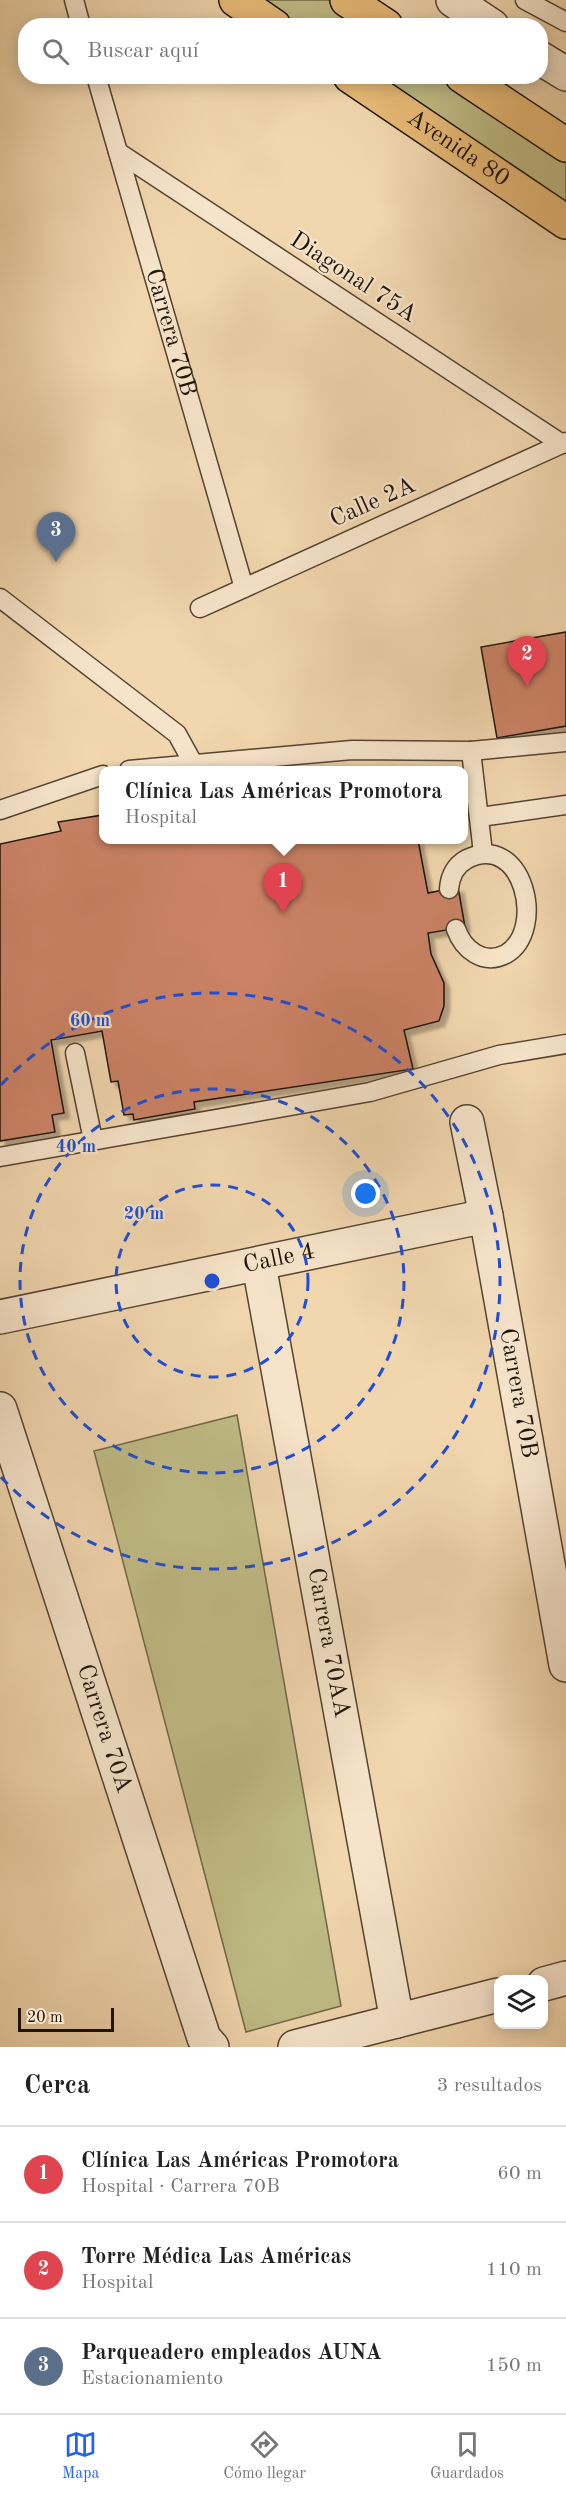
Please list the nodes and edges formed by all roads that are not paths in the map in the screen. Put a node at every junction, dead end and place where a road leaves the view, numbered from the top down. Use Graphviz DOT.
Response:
graph roads {
  1 [pos="74,0"];
  2 [pos="236,0"];
  3 [pos="347,0"];
  4 [pos="453,0"];
  5 [pos="525,0"];
  6 [pos="79,18"];
  7 [pos="262,18"];
  8 [pos="374,18"];
  9 [pos="480,18"];
  10 [pos="566,22"];
  11 [pos="548,63"];
  12 [pos="566,74"];
  13 [pos="98,84"];
  14 [pos="362,84"];
  15 [pos="474,84"];
  16 [pos="566,145"];
  17 [pos="118,152"];
  18 [pos="566,222"];
  19 [pos="564,443"];
  20 [pos="244,588"];
  21 [pos="0,598"];
  22 [pos="200,608"];
  23 [pos="566,742"];
  24 [pos="471,751"];
  25 [pos="193,763"];
  26 [pos="169,766"];
  27 [pos="99,776"];
  28 [pos="566,805"];
  29 [pos="0,810"];
  30 [pos="480,817"];
  31 [pos="483,853"];
  32 [pos="449,889"];
  33 [pos="456,929"];
  34 [pos="566,1044"];
  35 [pos="75,1053"];
  36 [pos="467,1122"];
  37 [pos="93,1140"];
  38 [pos="0,1157"];
  39 [pos="486,1216"];
  40 [pos="260,1265"];
  41 [pos="0,1317"];
  42 [pos="0,1409"];
  43 [pos="566,1665"];
  44 [pos="566,1978"];
  45 [pos="548,1983"];
  46 [pos="494,1996"];
  47 [pos="397,2021"];
  48 [pos="212,2047"];
  49 [pos="295,2047"];
  1 -- 6 [label="lane"];
  2 -- 7 [label="main road"];
  3 -- 8 [label="main road"];
  4 -- 9 [label="street"];
  5 -- 10 [label="lane"];
  11 -- 12 [label="street"];
  13 -- 17 [label="lane, Carrera 70B"];
  14 -- 18 [label="main road, Avenida 80"];
  15 -- 16 [label="main road"];
  17 -- 19 [label="lane, Diagonal 75A"];
  17 -- 20 [label="lane, Carrera 70B"];
  19 -- 20 [label="lane, Calle 2A"];
  20 -- 22 [label="lane, Calle 2A"];
  21 -- 25 [label="lane"];
  23 -- 24 [label="lane"];
  24 -- 25 [label="lane"];
  24 -- 30 [label="lane"];
  25 -- 26 [label="lane"];
  27 -- 29 [label="lane"];
  28 -- 30 [label="lane"];
  30 -- 31 [label="lane"];
  31 -- 32 [label="lane"];
  31 -- 33 [label="lane"];
  34 -- 37 [label="lane"];
  35 -- 37 [label="lane"];
  36 -- 39 [label="street, Carrera 70B"];
  37 -- 38 [label="lane"];
  39 -- 40 [label="street, Calle 4"];
  39 -- 43 [label="street, Carrera 70B"];
  40 -- 41 [label="street, Calle 4"];
  40 -- 47 [label="street, Carrera 70AA"];
  42 -- 48 [label="street, Carrera 70A"];
  44 -- 45 [label="street"];
  46 -- 47 [label="street"];
  47 -- 49 [label="street"];
}
